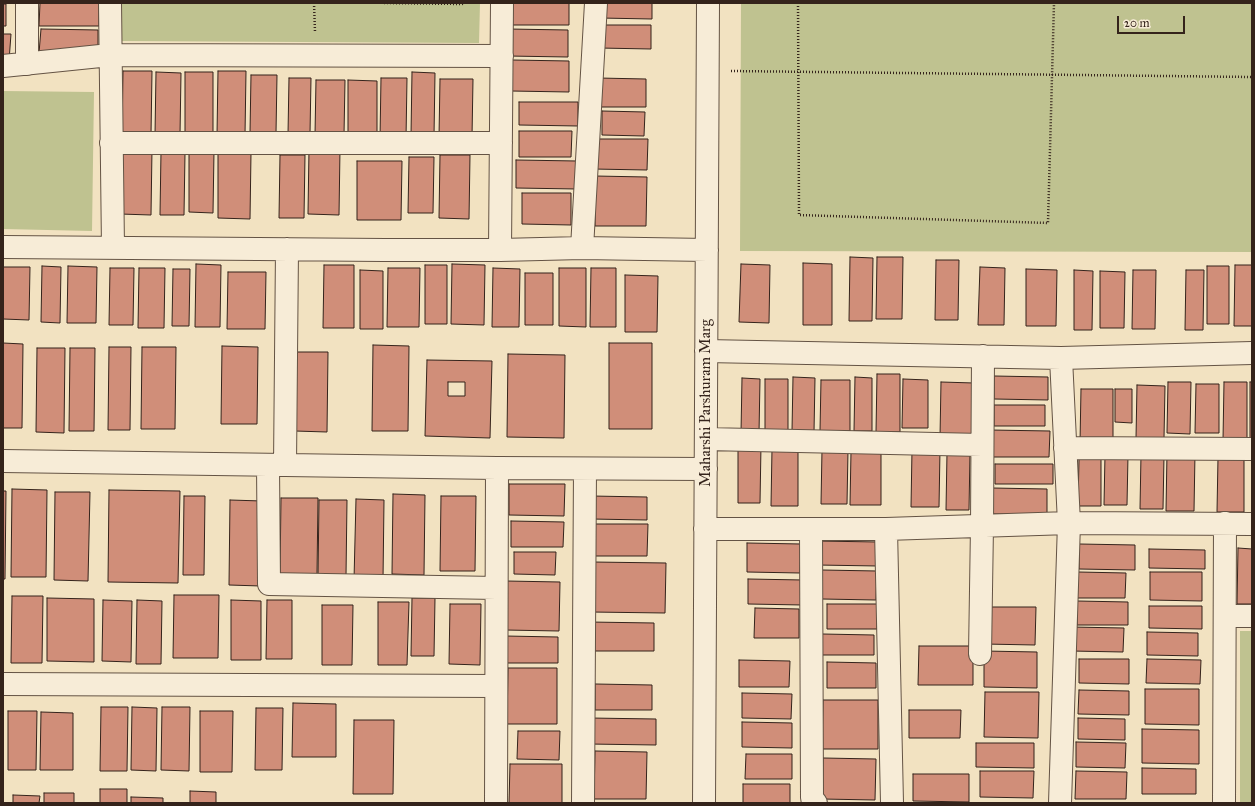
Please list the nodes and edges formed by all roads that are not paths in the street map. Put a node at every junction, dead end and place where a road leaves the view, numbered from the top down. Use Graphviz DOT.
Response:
graph roads {
  1 [pos="27,3"];
  2 [pos="110,3"];
  3 [pos="502,3"];
  4 [pos="596,3"];
  5 [pos="708,3"];
  6 [pos="110,55"];
  7 [pos="502,56"];
  8 [pos="27,64"];
  9 [pos="3,66"];
  10 [pos="112,143"];
  11 [pos="501,143"];
  12 [pos="3,247"];
  13 [pos="113,248"];
  14 [pos="582,248"];
  15 [pos="287,249"];
  16 [pos="500,250"];
  17 [pos="707,250"];
  18 [pos="706,351"];
  19 [pos="1252,353"];
  20 [pos="983,356"];
  21 [pos="1061,358"];
  22 [pos="706,439"];
  23 [pos="982,445"];
  24 [pos="1065,448"];
  25 [pos="1252,449"];
  26 [pos="3,461"];
  27 [pos="276,465"];
  28 [pos="497,468"];
  29 [pos="585,469"];
  30 [pos="706,469"];
  31 [pos="1069,523"];
  32 [pos="1225,523"];
  33 [pos="1252,524"];
  34 [pos="982,526"];
  35 [pos="705,529"];
  36 [pos="812,529"];
  37 [pos="886,529"];
  38 [pos="496,588"];
  39 [pos="1225,616"];
  40 [pos="1252,616"];
  41 [pos="980,654"];
  42 [pos="3,684"];
  43 [pos="496,686"];
  44 [pos="496,803"];
  45 [pos="583,803"];
  46 [pos="704,803"];
  47 [pos="816,803"];
  48 [pos="892,803"];
  49 [pos="1060,803"];
  50 [pos="1224,803"];
  1 -- 8 [label="street"];
  2 -- 6 [label="street"];
  3 -- 7 [label="street"];
  4 -- 14 [label="street"];
  5 -- 17 [label="street, Maharshi Parshuram Marg"];
  6 -- 7 [label="street"];
  6 -- 8 [label="street"];
  6 -- 10 [label="street"];
  7 -- 11 [label="street"];
  8 -- 9 [label="street"];
  10 -- 11 [label="street"];
  10 -- 13 [label="street"];
  11 -- 16 [label="street"];
  12 -- 13 [label="street"];
  13 -- 15 [label="street"];
  14 -- 16 [label="street"];
  14 -- 17 [label="street"];
  15 -- 16 [label="street"];
  15 -- 27 [label="street"];
  17 -- 18 [label="street, Maharshi Parshuram Marg"];
  18 -- 20 [label="street"];
  18 -- 22 [label="street, Maharshi Parshuram Marg"];
  19 -- 21 [label="street"];
  20 -- 21 [label="street"];
  20 -- 23 [label="street"];
  21 -- 24 [label="street"];
  22 -- 23 [label="street"];
  22 -- 30 [label="street, Maharshi Parshuram Marg"];
  23 -- 34 [label="street"];
  24 -- 25 [label="street"];
  24 -- 31 [label="street"];
  26 -- 27 [label="street"];
  27 -- 28 [label="street"];
  27 -- 38 [label="street"];
  28 -- 29 [label="street"];
  28 -- 38 [label="street"];
  29 -- 30 [label="street"];
  29 -- 45 [label="street"];
  30 -- 35 [label="street, Maharshi Parshuram Marg"];
  31 -- 32 [label="street"];
  31 -- 34 [label="street"];
  31 -- 49 [label="street"];
  32 -- 33 [label="street"];
  32 -- 39 [label="street"];
  34 -- 37 [label="street"];
  34 -- 41 [label="street"];
  35 -- 36 [label="street"];
  35 -- 46 [label="street, Maharshi Parshuram Marg"];
  36 -- 37 [label="street"];
  36 -- 47 [label="street"];
  37 -- 48 [label="street"];
  38 -- 43 [label="street"];
  39 -- 40 [label="street"];
  39 -- 50 [label="street"];
  42 -- 43 [label="street"];
  43 -- 44 [label="street"];
}
